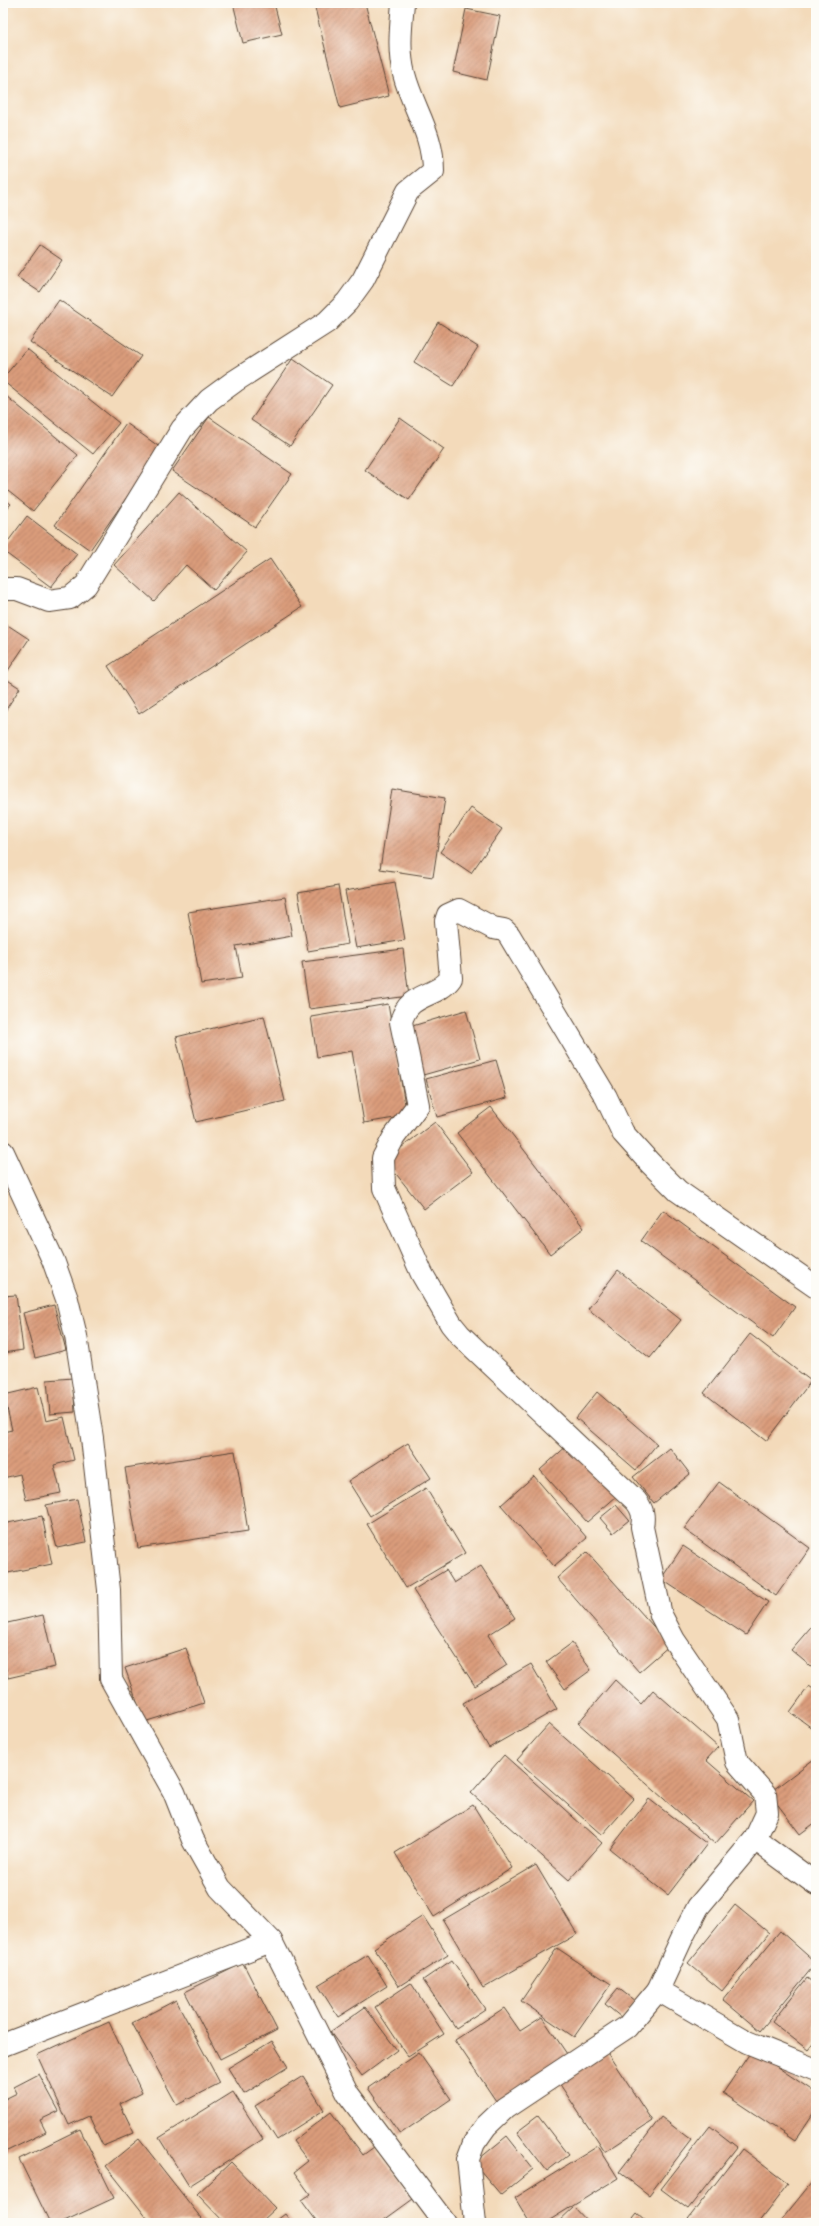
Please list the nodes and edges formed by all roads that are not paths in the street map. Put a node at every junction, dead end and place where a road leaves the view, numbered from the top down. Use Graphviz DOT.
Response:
graph roads {
  1 [pos="403,3"];
  2 [pos="3,589"];
  3 [pos="3,1152"];
  4 [pos="816,1287"];
  5 [pos="755,1839"];
  6 [pos="816,1884"];
  7 [pos="271,1941"];
  8 [pos="658,1990"];
  9 [pos="3,2045"];
  10 [pos="816,2070"];
  11 [pos="445,2223"];
  12 [pos="475,2223"];
  1 -- 2 [label="street"];
  3 -- 7 [label="street"];
  4 -- 5 [label="street"];
  5 -- 6 [label="street"];
  5 -- 8 [label="street"];
  7 -- 9 [label="street"];
  7 -- 11 [label="street"];
  8 -- 10 [label="street"];
  8 -- 12 [label="street"];
}
